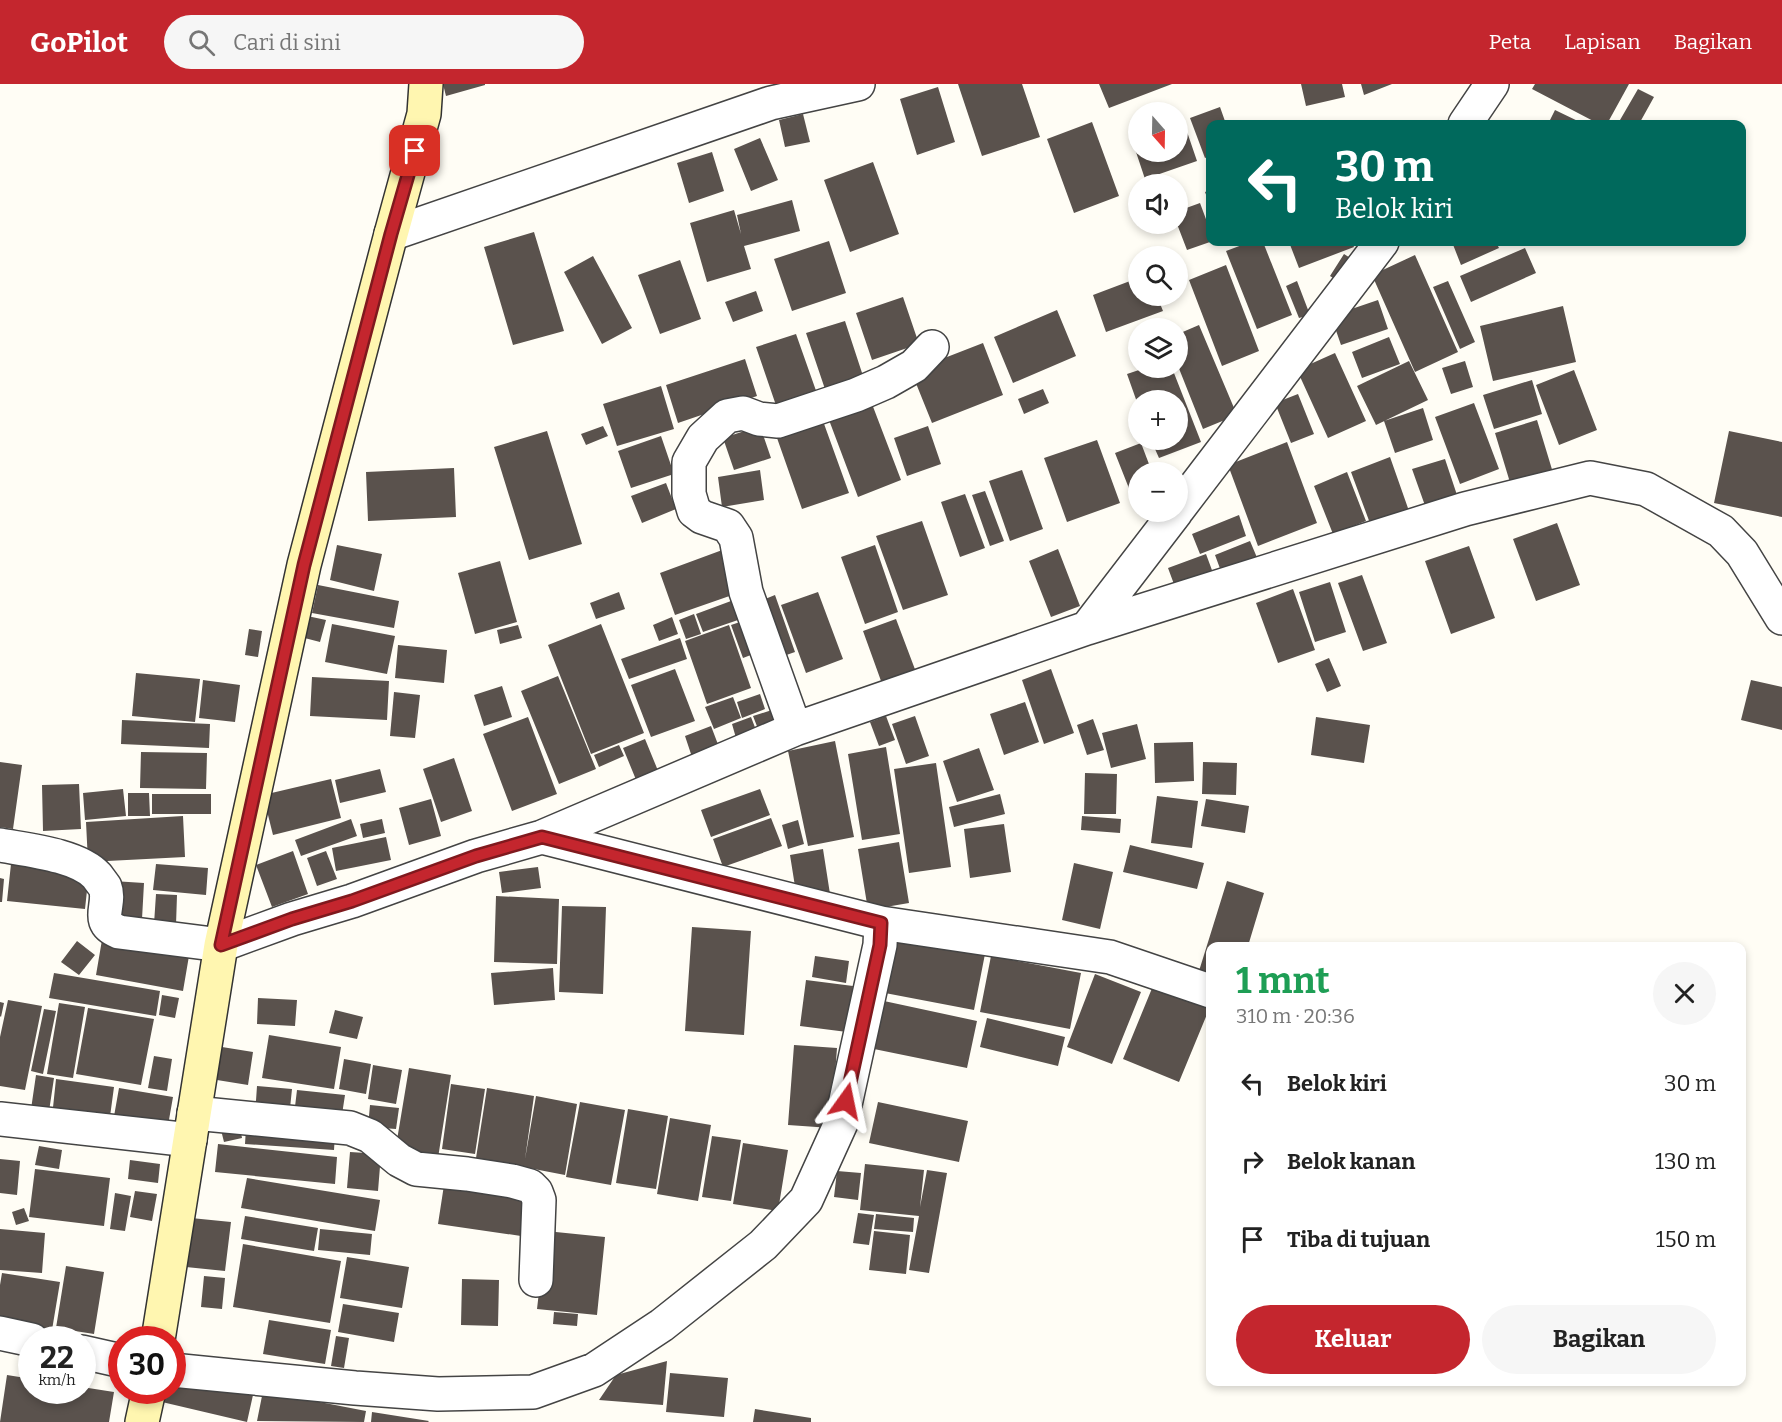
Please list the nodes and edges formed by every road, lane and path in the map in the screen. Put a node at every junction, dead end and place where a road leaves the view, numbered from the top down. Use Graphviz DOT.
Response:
graph roads {
  1 [pos="426,84"];
  2 [pos="858,84"];
  3 [pos="1492,84"];
  4 [pos="1469,120"];
  5 [pos="391,234"];
  6 [pos="1379,246"];
  7 [pos="932,347"];
  8 [pos="1188,496"];
  9 [pos="1168,522"];
  10 [pos="1782,618"];
  11 [pos="1087,628"];
  12 [pos="795,729"];
  13 [pos="542,837"];
  14 [pos="0,845"];
  15 [pos="881,923"];
  16 [pos="221,945"];
  17 [pos="1206,990"];
  18 [pos="0,1119"];
  19 [pos="192,1127"];
  20 [pos="536,1280"];
  21 [pos="160,1326"];
  22 [pos="0,1333"];
  23 [pos="18,1337"];
  24 [pos="186,1371"];
  25 [pos="145,1404"];
  26 [pos="142,1422"];
  1 -- 5 [label="street"];
  2 -- 5 [label="street"];
  3 -- 4 [label="street"];
  5 -- 16 [label="street"];
  6 -- 8 [label="street"];
  7 -- 12 [label="street"];
  9 -- 11 [label="street"];
  10 -- 11 [label="street"];
  11 -- 12 [label="street"];
  12 -- 13 [label="street"];
  13 -- 15 [label="street"];
  13 -- 16 [label="street"];
  14 -- 16 [label="street"];
  15 -- 17 [label="street"];
  15 -- 24 [label="street"];
  16 -- 19 [label="street"];
  18 -- 19 [label="street"];
  19 -- 20 [label="street"];
  19 -- 21 [label="street"];
  22 -- 23 [label="street"];
  25 -- 26 [label="street"];
}
